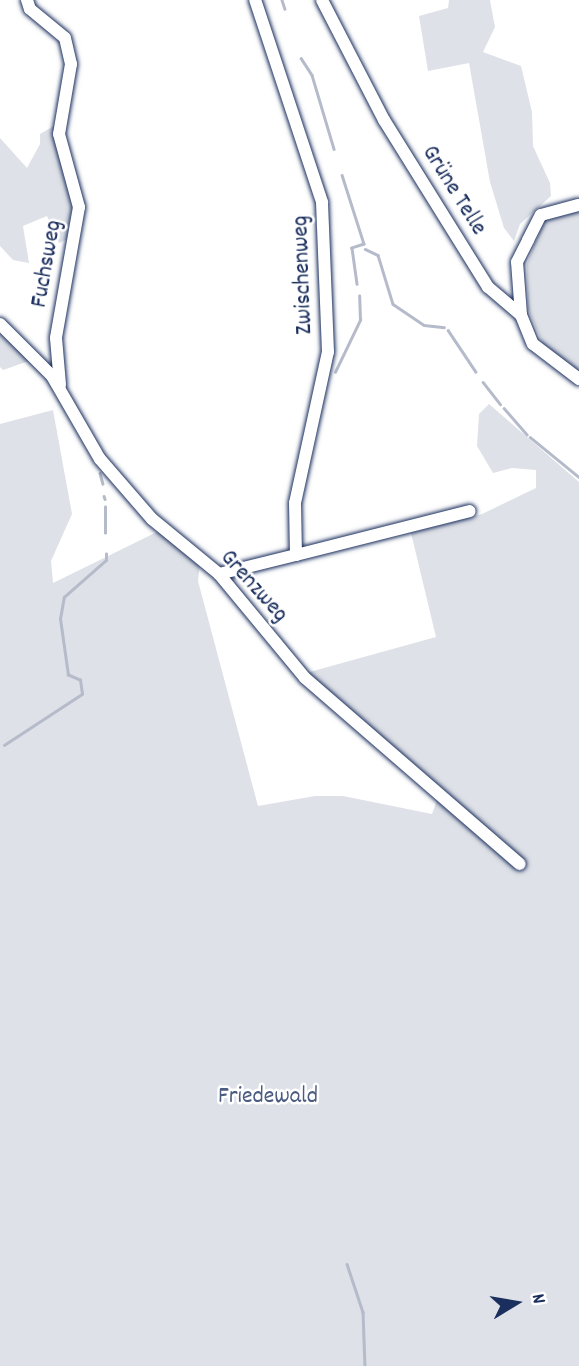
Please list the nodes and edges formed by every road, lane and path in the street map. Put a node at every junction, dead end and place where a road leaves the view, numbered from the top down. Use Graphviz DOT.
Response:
graph roads {
  1 [pos="27,0"];
  2 [pos="255,0"];
  3 [pos="322,0"];
  4 [pos="579,205"];
  5 [pos="521,315"];
  6 [pos="0,324"];
  7 [pos="579,379"];
  8 [pos="60,389"];
  9 [pos="470,510"];
  10 [pos="296,555"];
  11 [pos="219,574"];
  12 [pos="520,864"];
  1 -- 8 [label="street, Fuchsweg"];
  2 -- 10 [label="street, Zwischenweg"];
  3 -- 5 [label="street, Grüne Telle"];
  4 -- 5 [label="street"];
  5 -- 7 [label="street, Grüne Telle"];
  6 -- 8 [label="street, Grenzweg"];
  8 -- 11 [label="street, Grenzweg"];
  9 -- 10 [label="street"];
  10 -- 11 [label="street"];
  11 -- 12 [label="street, Grenzweg"];
}
